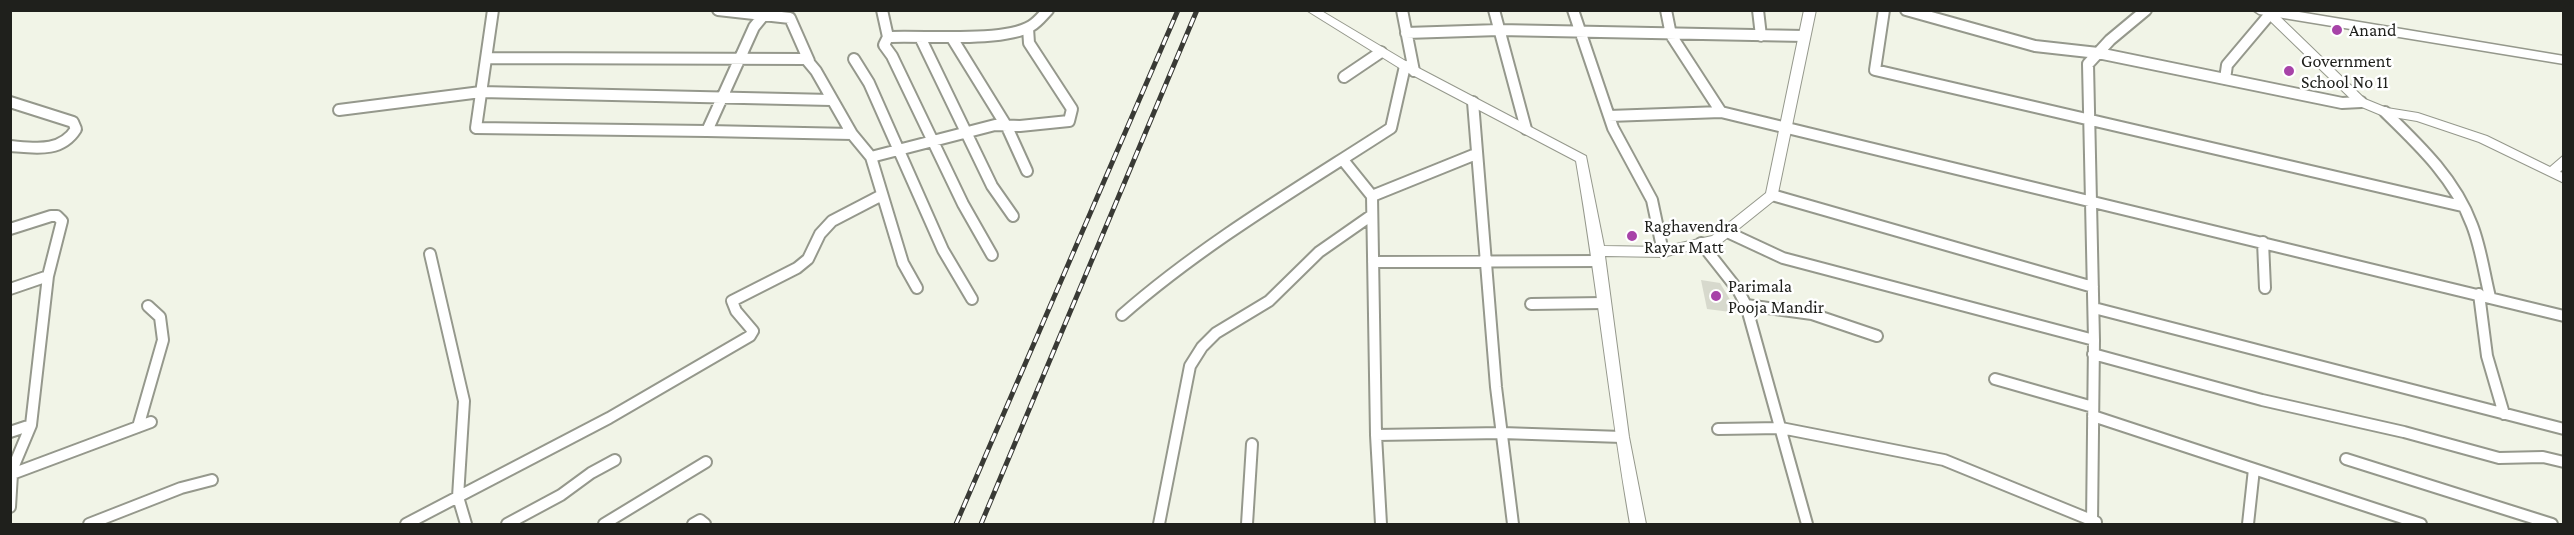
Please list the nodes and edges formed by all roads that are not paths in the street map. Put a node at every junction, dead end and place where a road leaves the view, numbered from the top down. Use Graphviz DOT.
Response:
graph roads {
  1 [pos="493,10"];
  2 [pos="718,10"];
  3 [pos="882,10"];
  4 [pos="1048,10"];
  5 [pos="1311,10"];
  6 [pos="1402,10"];
  7 [pos="1494,10"];
  8 [pos="1573,10"];
  9 [pos="1666,10"];
  10 [pos="1758,10"];
  11 [pos="1810,10"];
  12 [pos="1884,10"];
  13 [pos="1906,10"];
  14 [pos="2146,10"];
  15 [pos="2265,12"];
  16 [pos="763,16"];
  17 [pos="1028,28"];
  18 [pos="1499,30"];
  19 [pos="1580,31"];
  20 [pos="1406,33"];
  21 [pos="1671,35"];
  22 [pos="1761,36"];
  23 [pos="1804,36"];
  24 [pos="888,37"];
  25 [pos="920,37"];
  26 [pos="952,38"];
  27 [pos="1381,52"];
  28 [pos="2098,53"];
  29 [pos="487,58"];
  30 [pos="806,59"];
  31 [pos="854,59"];
  32 [pos="738,60"];
  33 [pos="2564,60"];
  34 [pos="1410,68"];
  35 [pos="1344,77"];
  36 [pos="2225,79"];
  37 [pos="481,92"];
  38 [pos="721,99"];
  39 [pos="831,100"];
  40 [pos="10,102"];
  41 [pos="1473,102"];
  42 [pos="2361,102"];
  43 [pos="339,110"];
  44 [pos="1721,112"];
  45 [pos="2385,112"];
  46 [pos="1609,116"];
  47 [pos="2090,121"];
  48 [pos="1007,127"];
  49 [pos="1787,128"];
  50 [pos="1526,129"];
  51 [pos="707,131"];
  52 [pos="966,131"];
  53 [pos="852,134"];
  54 [pos="932,139"];
  55 [pos="10,146"];
  56 [pos="896,149"];
  57 [pos="1476,154"];
  58 [pos="871,157"];
  59 [pos="2564,159"];
  60 [pos="1343,160"];
  61 [pos="1027,171"];
  62 [pos="2551,173"];
  63 [pos="2564,179"];
  64 [pos="882,195"];
  65 [pos="1772,195"];
  66 [pos="1372,196"];
  67 [pos="2092,201"];
  68 [pos="2462,206"];
  69 [pos="1372,215"];
  70 [pos="1013,216"];
  71 [pos="10,229"];
  72 [pos="1725,231"];
  73 [pos="2263,242"];
  74 [pos="1701,243"];
  75 [pos="1663,252"];
  76 [pos="430,254"];
  77 [pos="992,255"];
  78 [pos="1598,256"];
  79 [pos="1485,261"];
  80 [pos="1373,262"];
  81 [pos="48,276"];
  82 [pos="2093,286"];
  83 [pos="917,288"];
  84 [pos="2265,288"];
  85 [pos="10,289"];
  86 [pos="2484,295"];
  87 [pos="972,299"];
  88 [pos="1604,303"];
  89 [pos="1531,304"];
  90 [pos="1746,305"];
  91 [pos="148,306"];
  92 [pos="2094,308"];
  93 [pos="1122,315"];
  94 [pos="2564,315"];
  95 [pos="1877,336"];
  96 [pos="2094,340"];
  97 [pos="2093,354"];
  98 [pos="1995,379"];
  99 [pos="2092,411"];
  100 [pos="2504,414"];
  101 [pos="151,422"];
  102 [pos="31,425"];
  103 [pos="138,427"];
  104 [pos="1781,428"];
  105 [pos="1718,429"];
  106 [pos="2564,429"];
  107 [pos="10,432"];
  108 [pos="1502,433"];
  109 [pos="1376,435"];
  110 [pos="1622,437"];
  111 [pos="1252,444"];
  112 [pos="2346,459"];
  113 [pos="615,460"];
  114 [pos="706,462"];
  115 [pos="2564,462"];
  116 [pos="2254,469"];
  117 [pos="11,475"];
  118 [pos="212,480"];
  119 [pos="458,497"];
  120 [pos="10,507"];
  121 [pos="2094,523"];
  122 [pos="2419,524"];
  123 [pos="88,525"];
  124 [pos="406,525"];
  125 [pos="466,525"];
  126 [pos="507,525"];
  127 [pos="604,525"];
  128 [pos="693,525"];
  129 [pos="705,525"];
  130 [pos="1159,525"];
  131 [pos="1247,525"];
  132 [pos="1381,525"];
  133 [pos="1513,525"];
  134 [pos="1638,525"];
  135 [pos="1807,525"];
  136 [pos="2248,525"];
  137 [pos="2552,525"];
  1 -- 29 [label="street"];
  2 -- 16 [label="street"];
  3 -- 24 [label="street"];
  4 -- 17 [label="street"];
  5 -- 27 [label="street"];
  6 -- 20 [label="street"];
  7 -- 18 [label="street"];
  8 -- 19 [label="street"];
  9 -- 21 [label="street"];
  10 -- 22 [label="street"];
  11 -- 23 [label="street"];
  12 -- 47 [label="street"];
  13 -- 28 [label="street"];
  14 -- 28 [label="street"];
  15 -- 33 [label="main road"];
  15 -- 36 [label="street"];
  15 -- 42 [label="street"];
  16 -- 30 [label="street"];
  16 -- 32 [label="street"];
  17 -- 26 [label="street"];
  17 -- 48 [label="street"];
  18 -- 19 [label="street"];
  18 -- 20 [label="street"];
  18 -- 50 [label="street"];
  19 -- 21 [label="street"];
  19 -- 46 [label="street"];
  20 -- 34 [label="street"];
  21 -- 22 [label="street"];
  21 -- 44 [label="street"];
  22 -- 23 [label="street"];
  23 -- 49 [label="street"];
  24 -- 25 [label="street"];
  24 -- 54 [label="street"];
  25 -- 26 [label="street"];
  25 -- 52 [label="street"];
  26 -- 48 [label="street"];
  27 -- 34 [label="street"];
  27 -- 35 [label="street"];
  28 -- 36 [label="street"];
  28 -- 47 [label="street"];
  29 -- 32 [label="street"];
  29 -- 37 [label="street"];
  30 -- 32 [label="street"];
  30 -- 39 [label="street"];
  31 -- 56 [label="street"];
  32 -- 38 [label="street"];
  34 -- 41 [label="street"];
  34 -- 60 [label="street"];
  36 -- 42 [label="street"];
  37 -- 38 [label="street"];
  37 -- 43 [label="street"];
  37 -- 51 [label="street"];
  38 -- 39 [label="street"];
  38 -- 51 [label="street"];
  39 -- 53 [label="street"];
  40 -- 55 [label="street"];
  41 -- 50 [label="street"];
  41 -- 57 [label="street"];
  42 -- 45 [label="street"];
  44 -- 46 [label="street"];
  44 -- 49 [label="street"];
  45 -- 62 [label="street"];
  45 -- 68 [label="street"];
  46 -- 75 [label="street"];
  47 -- 67 [label="street"];
  47 -- 68 [label="street"];
  48 -- 52 [label="street"];
  48 -- 61 [label="street"];
  49 -- 65 [label="street"];
  49 -- 67 [label="street"];
  50 -- 78 [label="street"];
  51 -- 53 [label="street"];
  52 -- 54 [label="street"];
  52 -- 70 [label="street"];
  53 -- 58 [label="street"];
  54 -- 56 [label="street"];
  54 -- 77 [label="street"];
  56 -- 58 [label="street"];
  56 -- 87 [label="street"];
  57 -- 66 [label="street"];
  57 -- 79 [label="street"];
  58 -- 64 [label="street"];
  59 -- 62 [label="street"];
  60 -- 66 [label="street"];
  60 -- 93 [label="street"];
  62 -- 63 [label="street"];
  64 -- 83 [label="street"];
  64 -- 119 [label="street"];
  65 -- 72 [label="street"];
  65 -- 82 [label="street"];
  66 -- 69 [label="street"];
  67 -- 73 [label="street"];
  67 -- 82 [label="street"];
  68 -- 86 [label="street"];
  69 -- 80 [label="street"];
  69 -- 130 [label="street"];
  71 -- 81 [label="street"];
  72 -- 74 [label="street"];
  72 -- 96 [label="street"];
  73 -- 84 [label="street"];
  73 -- 86 [label="street"];
  74 -- 75 [label="street"];
  74 -- 90 [label="street"];
  75 -- 78 [label="street"];
  76 -- 119 [label="street"];
  78 -- 79 [label="street"];
  78 -- 88 [label="street"];
  79 -- 80 [label="street"];
  79 -- 108 [label="street"];
  80 -- 109 [label="street"];
  81 -- 85 [label="street"];
  81 -- 102 [label="street"];
  82 -- 92 [label="street"];
  86 -- 94 [label="street"];
  86 -- 100 [label="street"];
  88 -- 89 [label="street"];
  88 -- 110 [label="street"];
  90 -- 95 [label="street"];
  90 -- 104 [label="street"];
  91 -- 103 [label="street"];
  92 -- 96 [label="street"];
  92 -- 100 [label="street"];
  96 -- 97 [label="street"];
  97 -- 99 [label="street"];
  97 -- 115 [label="street"];
  98 -- 99 [label="street"];
  99 -- 116 [label="street"];
  99 -- 121 [label="street"];
  100 -- 106 [label="street"];
  101 -- 103 [label="street"];
  102 -- 107 [label="street"];
  102 -- 117 [label="street"];
  103 -- 117 [label="street"];
  104 -- 105 [label="street"];
  104 -- 121 [label="street"];
  104 -- 135 [label="street"];
  108 -- 109 [label="street"];
  108 -- 110 [label="street"];
  108 -- 133 [label="street"];
  109 -- 132 [label="street"];
  110 -- 134 [label="street"];
  111 -- 131 [label="street"];
  112 -- 137 [label="street"];
  113 -- 126 [label="street"];
  114 -- 127 [label="street"];
  116 -- 122 [label="street"];
  116 -- 136 [label="street"];
  117 -- 120 [label="street"];
  118 -- 123 [label="street"];
  119 -- 124 [label="street"];
  119 -- 125 [label="street"];
  128 -- 129 [label="street"];
}
